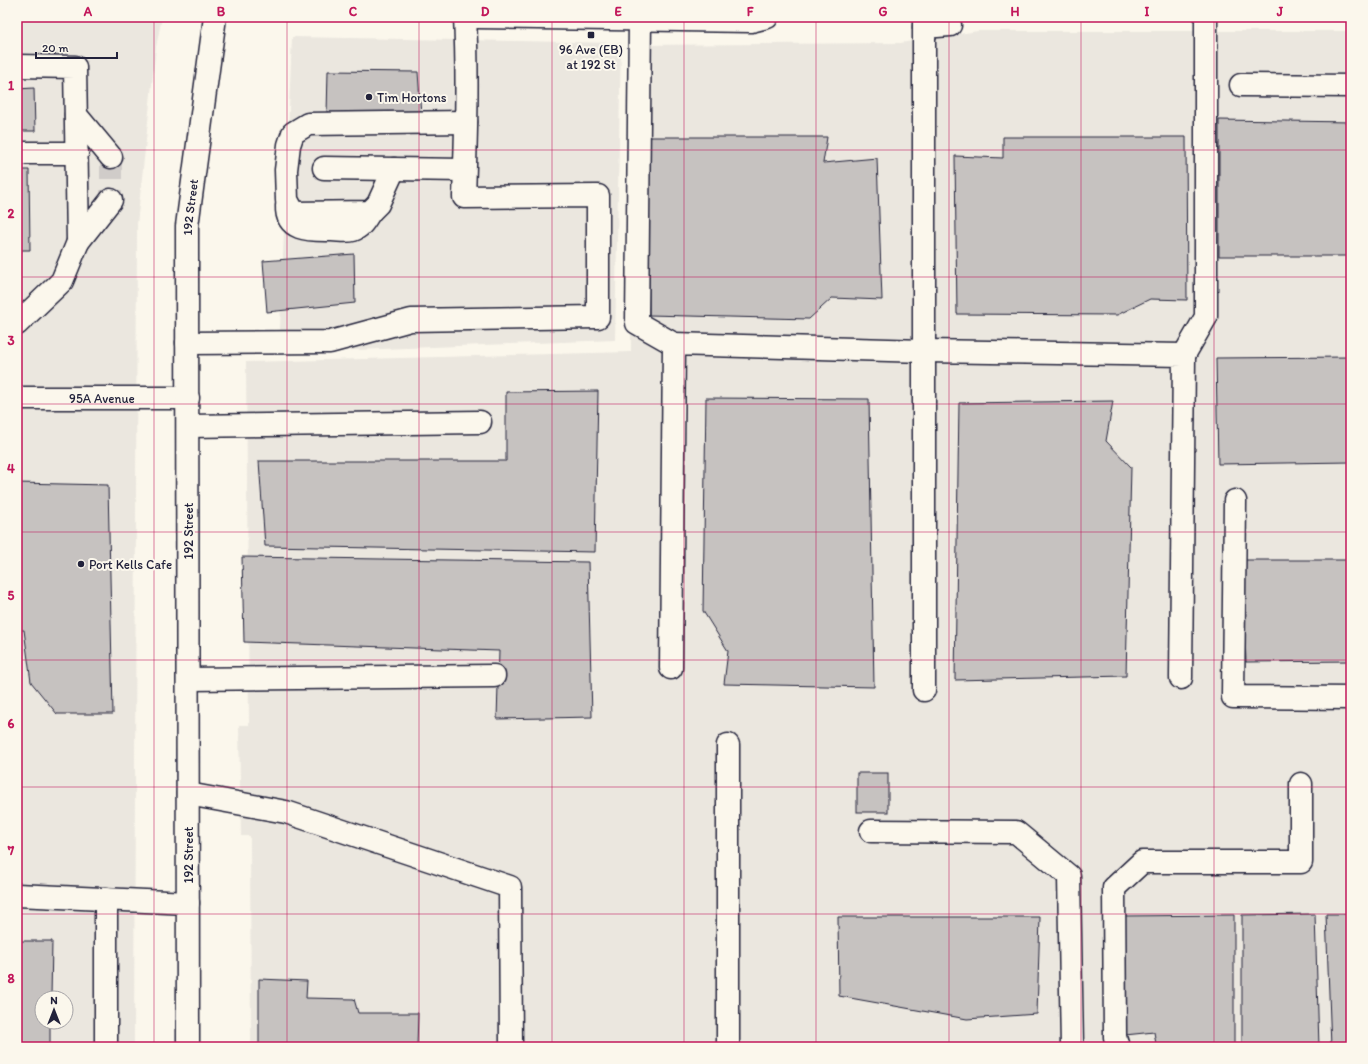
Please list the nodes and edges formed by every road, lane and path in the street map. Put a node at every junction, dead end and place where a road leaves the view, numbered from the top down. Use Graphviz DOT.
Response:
graph roads {
  1 [pos="215,17"];
  2 [pos="465,17"];
  3 [pos="476,17"];
  4 [pos="767,17"];
  5 [pos="1206,17"];
  6 [pos="640,19"];
  7 [pos="924,22"];
  8 [pos="950,25"];
  9 [pos="17,66"];
  10 [pos="1241,85"];
  11 [pos="1351,86"];
  12 [pos="76,115"];
  13 [pos="466,122"];
  14 [pos="17,153"];
  15 [pos="76,153"];
  16 [pos="111,157"];
  17 [pos="324,168"];
  18 [pos="394,169"];
  19 [pos="464,170"];
  20 [pos="111,200"];
  21 [pos="78,242"];
  22 [pos="17,324"];
  23 [pos="187,343"];
  24 [pos="674,344"];
  25 [pos="924,351"];
  26 [pos="1184,355"];
  27 [pos="17,398"];
  28 [pos="188,398"];
  29 [pos="480,422"];
  30 [pos="188,426"];
  31 [pos="1235,501"];
  32 [pos="671,668"];
  33 [pos="494,676"];
  34 [pos="1180,678"];
  35 [pos="188,679"];
  36 [pos="924,690"];
  37 [pos="1351,698"];
  38 [pos="728,745"];
  39 [pos="1301,784"];
  40 [pos="188,794"];
  41 [pos="871,831"];
  42 [pos="17,895"];
  43 [pos="106,899"];
  44 [pos="188,903"];
  45 [pos="106,1047"];
  46 [pos="188,1047"];
  47 [pos="511,1047"];
  48 [pos="728,1047"];
  49 [pos="1072,1047"];
  50 [pos="1118,1047"];
  1 -- 23 [label="main road, 192 Street"];
  2 -- 13 [label="main road"];
  3 -- 6 [label="main road"];
  4 -- 6 [label="main road"];
  5 -- 26 [label="main road"];
  6 -- 24 [label="main road"];
  7 -- 8 [label="main road"];
  7 -- 25 [label="main road"];
  9 -- 12 [label="main road"];
  10 -- 11 [label="main road"];
  12 -- 15 [label="main road"];
  12 -- 16 [label="main road"];
  13 -- 18 [label="main road"];
  13 -- 19 [label="main road"];
  14 -- 15 [label="main road"];
  15 -- 21 [label="main road"];
  17 -- 18 [label="main road"];
  18 -- 19 [label="main road"];
  19 -- 23 [label="main road"];
  20 -- 21 [label="main road"];
  21 -- 22 [label="main road"];
  23 -- 28 [label="main road, 192 Street"];
  24 -- 25 [label="main road"];
  24 -- 32 [label="main road"];
  25 -- 26 [label="main road"];
  25 -- 36 [label="main road"];
  26 -- 34 [label="main road"];
  27 -- 28 [label="main road, 95A Avenue"];
  28 -- 30 [label="main road, 192 Street"];
  29 -- 30 [label="main road"];
  30 -- 35 [label="main road, 192 Street"];
  31 -- 37 [label="main road"];
  33 -- 35 [label="main road"];
  35 -- 40 [label="main road, 192 Street"];
  38 -- 48 [label="main road"];
  39 -- 50 [label="main road"];
  40 -- 44 [label="main road, 192 Street"];
  40 -- 47 [label="main road"];
  41 -- 49 [label="main road"];
  42 -- 43 [label="main road"];
  43 -- 44 [label="main road"];
  43 -- 45 [label="main road"];
  44 -- 46 [label="main road, 192 Street"];
}
